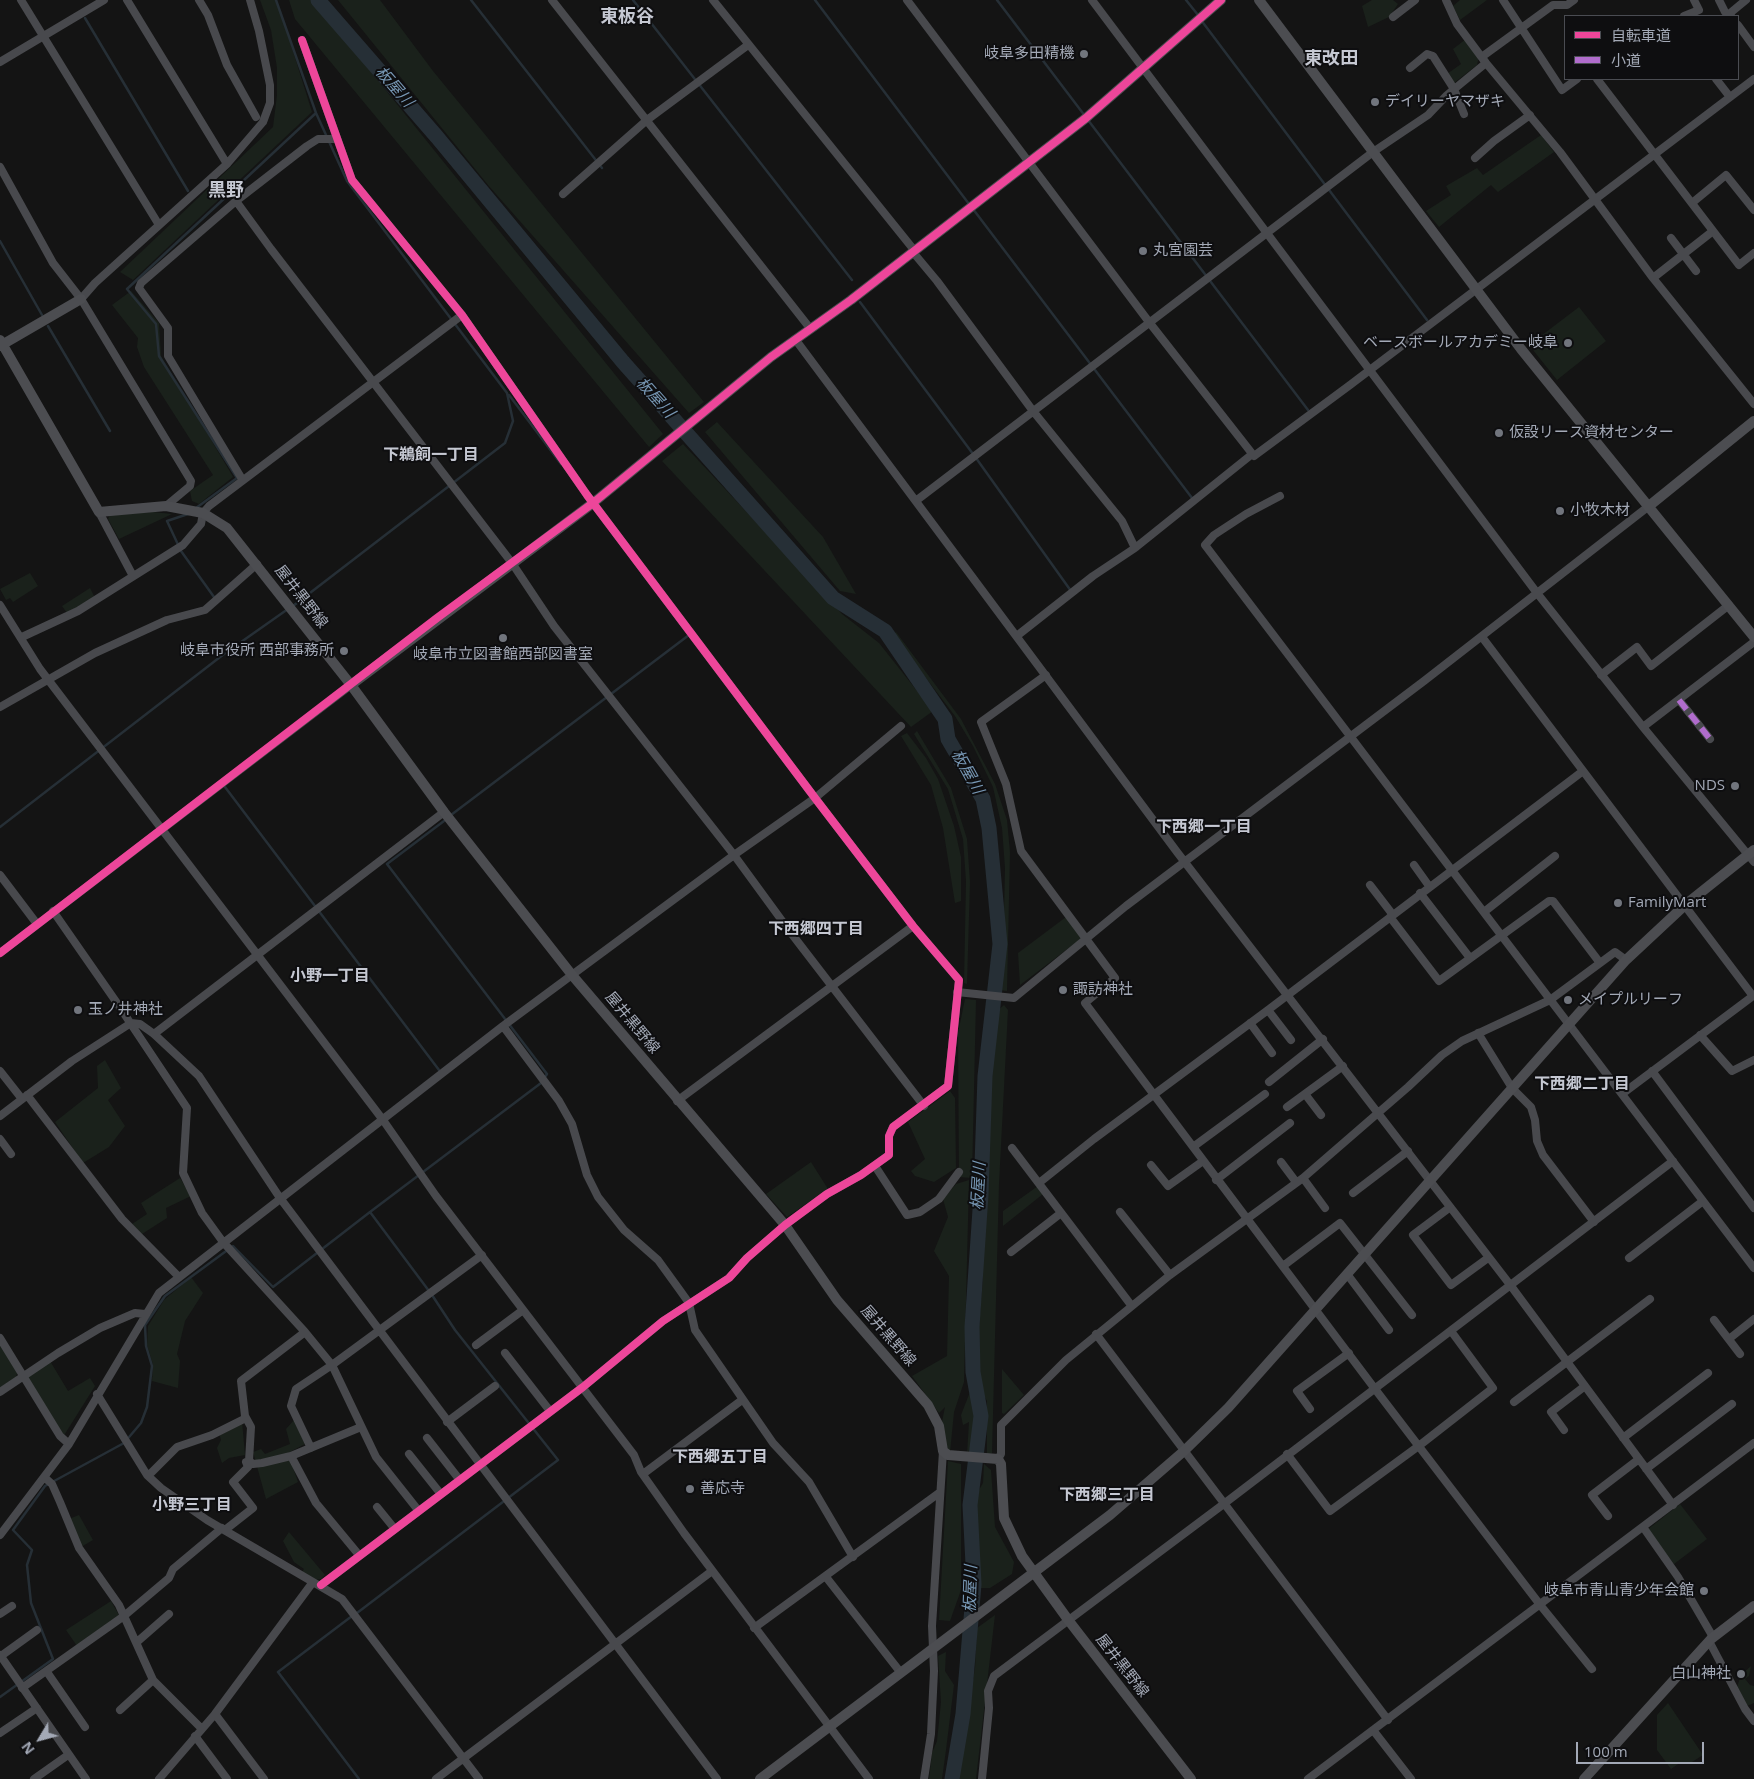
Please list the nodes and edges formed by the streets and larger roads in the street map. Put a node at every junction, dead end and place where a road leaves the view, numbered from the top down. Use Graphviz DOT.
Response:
graph roads {
  1 [pos="21,0"];
  2 [pos="104,0"];
  3 [pos="127,0"];
  4 [pos="199,0"];
  5 [pos="250,0"];
  6 [pos="552,0"];
  7 [pos="713,0"];
  8 [pos="907,0"];
  9 [pos="1092,0"];
  10 [pos="1221,0"];
  11 [pos="1260,0"];
  12 [pos="1415,0"];
  13 [pos="1446,0"];
  14 [pos="1503,0"];
  15 [pos="1574,0"];
  16 [pos="1694,0"];
  17 [pos="1719,0"];
  18 [pos="1746,0"];
  19 [pos="1686,15"];
  20 [pos="1730,15"];
  21 [pos="1393,17"];
  22 [pos="1739,26"];
  23 [pos="1522,27"];
  24 [pos="42,36"];
  25 [pos="302,40"];
  26 [pos="748,45"];
  27 [pos="1754,47"];
  28 [pos="1484,60"];
  29 [pos="0,62"];
  30 [pos="1144,68"];
  31 [pos="1410,68"];
  32 [pos="1754,79"];
  33 [pos="1576,80"];
  34 [pos="1598,80"];
  35 [pos="1717,80"];
  36 [pos="1454,89"];
  37 [pos="1730,97"];
  38 [pos="1464,114"];
  39 [pos="1530,115"];
  40 [pos="256,117"];
  41 [pos="647,120"];
  42 [pos="337,138"];
  43 [pos="1374,152"];
  44 [pos="1655,154"];
  45 [pos="1475,158"];
  46 [pos="1029,160"];
  47 [pos="227,164"];
  48 [pos="0,167"];
  49 [pos="563,194"];
  50 [pos="236,200"];
  51 [pos="1594,200"];
  52 [pos="1692,203"];
  53 [pos="1754,210"];
  54 [pos="159,226"];
  55 [pos="1713,231"];
  56 [pos="1268,234"];
  57 [pos="1670,238"];
  58 [pos="913,250"];
  59 [pos="1754,253"];
  60 [pos="1683,254"];
  61 [pos="1696,271"];
  62 [pos="1653,278"];
  63 [pos="1476,289"];
  64 [pos="81,299"];
  65 [pos="460,316"];
  66 [pos="1149,322"];
  67 [pos="809,327"];
  68 [pos="795,339"];
  69 [pos="1,344"];
  70 [pos="1370,369"];
  71 [pos="373,381"];
  72 [pos="1754,404"];
  73 [pos="1033,411"];
  74 [pos="1754,422"];
  75 [pos="1254,456"];
  76 [pos="242,479"];
  77 [pos="1280,496"];
  78 [pos="917,500"];
  79 [pos="594,503"];
  80 [pos="166,506"];
  81 [pos="1649,506"];
  82 [pos="99,512"];
  83 [pos="203,513"];
  84 [pos="1135,548"];
  85 [pos="512,563"];
  86 [pos="257,564"];
  87 [pos="133,576"];
  88 [pos="1537,593"];
  89 [pos="0,605"];
  90 [pos="1729,605"];
  91 [pos="1018,635"];
  92 [pos="22,637"];
  93 [pos="1482,637"];
  94 [pos="1754,637"];
  95 [pos="1754,642"];
  96 [pos="1046,675"];
  97 [pos="1601,675"];
  98 [pos="48,678"];
  99 [pos="351,685"];
  100 [pos="1679,700"];
  101 [pos="0,707"];
  102 [pos="901,726"];
  103 [pos="1643,727"];
  104 [pos="1351,736"];
  105 [pos="1710,738"];
  106 [pos="1583,771"];
  107 [pos="815,798"];
  108 [pos="444,812"];
  109 [pos="161,828"];
  110 [pos="734,855"];
  111 [pos="1752,855"];
  112 [pos="1555,856"];
  113 [pos="1185,861"];
  114 [pos="1414,865"];
  115 [pos="1451,870"];
  116 [pos="0,875"];
  117 [pos="1370,885"];
  118 [pos="1429,886"];
  119 [pos="1420,894"];
  120 [pos="1685,905"];
  121 [pos="53,911"];
  122 [pos="1484,912"];
  123 [pos="1392,916"];
  124 [pos="37,924"];
  125 [pos="913,926"];
  126 [pos="1501,935"];
  127 [pos="1086,938"];
  128 [pos="0,953"];
  129 [pos="256,955"];
  130 [pos="1470,958"];
  131 [pos="1626,960"];
  132 [pos="1600,963"];
  133 [pos="572,975"];
  134 [pos="832,987"];
  135 [pos="961,992"];
  136 [pos="1289,994"];
  137 [pos="1550,1000"];
  138 [pos="1268,1010"];
  139 [pos="131,1023"];
  140 [pos="1250,1023"];
  141 [pos="1569,1024"];
  142 [pos="503,1026"];
  143 [pos="1478,1033"];
  144 [pos="154,1034"];
  145 [pos="1700,1035"];
  146 [pos="1323,1039"];
  147 [pos="1291,1040"];
  148 [pos="1272,1053"];
  149 [pos="1754,1060"];
  150 [pos="1343,1066"];
  151 [pos="0,1071"];
  152 [pos="1652,1071"];
  153 [pos="1269,1082"];
  154 [pos="1512,1088"];
  155 [pos="1265,1094"];
  156 [pos="1305,1094"];
  157 [pos="1622,1094"];
  158 [pos="1153,1096"];
  159 [pos="25,1097"];
  160 [pos="677,1101"];
  161 [pos="924,1106"];
  162 [pos="1287,1108"];
  163 [pos="1377,1113"];
  164 [pos="1321,1115"];
  165 [pos="0,1116"];
  166 [pos="384,1120"];
  167 [pos="1290,1123"];
  168 [pos="0,1139"];
  169 [pos="1193,1147"];
  170 [pos="1012,1148"];
  171 [pos="1408,1151"];
  172 [pos="11,1154"];
  173 [pos="1203,1161"];
  174 [pos="1673,1161"];
  175 [pos="1281,1162"];
  176 [pos="1151,1165"];
  177 [pos="875,1166"];
  178 [pos="959,1172"];
  179 [pos="1216,1180"];
  180 [pos="1300,1180"];
  181 [pos="1429,1181"];
  182 [pos="1039,1183"];
  183 [pos="1353,1193"];
  184 [pos="280,1198"];
  185 [pos="1703,1201"];
  186 [pos="1325,1208"];
  187 [pos="1449,1208"];
  188 [pos="1754,1208"];
  189 [pos="1120,1212"];
  190 [pos="1061,1213"];
  191 [pos="1246,1219"];
  192 [pos="1594,1222"];
  193 [pos="785,1225"];
  194 [pos="223,1242"];
  195 [pos="1011,1252"];
  196 [pos="1365,1253"];
  197 [pos="482,1255"];
  198 [pos="1488,1258"];
  199 [pos="1629,1258"];
  200 [pos="1283,1266"];
  201 [pos="1754,1268"];
  202 [pos="1347,1274"];
  203 [pos="1170,1275"];
  204 [pos="178,1276"];
  205 [pos="1511,1286"];
  206 [pos="1650,1299"];
  207 [pos="689,1303"];
  208 [pos="1131,1306"];
  209 [pos="1316,1309"];
  210 [pos="523,1310"];
  211 [pos="145,1314"];
  212 [pos="1412,1316"];
  213 [pos="1754,1319"];
  214 [pos="1714,1320"];
  215 [pos="378,1330"];
  216 [pos="1389,1330"];
  217 [pos="305,1332"];
  218 [pos="1451,1332"];
  219 [pos="1096,1334"];
  220 [pos="0,1338"];
  221 [pos="1729,1339"];
  222 [pos="476,1345"];
  223 [pos="505,1353"];
  224 [pos="1349,1353"];
  225 [pos="1740,1354"];
  226 [pos="1568,1363"];
  227 [pos="332,1365"];
  228 [pos="1708,1373"];
  229 [pos="23,1376"];
  230 [pos="495,1386"];
  231 [pos="1585,1386"];
  232 [pos="582,1387"];
  233 [pos="1375,1389"];
  234 [pos="0,1392"];
  235 [pos="97,1394"];
  236 [pos="742,1400"];
  237 [pos="1514,1402"];
  238 [pos="1732,1404"];
  239 [pos="1310,1409"];
  240 [pos="550,1411"];
  241 [pos="246,1418"];
  242 [pos="447,1422"];
  243 [pos="361,1427"];
  244 [pos="1564,1430"];
  245 [pos="427,1438"];
  246 [pos="1623,1438"];
  247 [pos="1754,1443"];
  248 [pos="69,1444"];
  249 [pos="1420,1445"];
  250 [pos="311,1448"];
  251 [pos="1184,1451"];
  252 [pos="946,1453"];
  253 [pos="409,1454"];
  254 [pos="1287,1454"];
  255 [pos="292,1456"];
  256 [pos="996,1458"];
  257 [pos="1639,1459"];
  258 [pos="249,1461"];
  259 [pos="479,1464"];
  260 [pos="1646,1469"];
  261 [pos="643,1474"];
  262 [pos="148,1476"];
  263 [pos="44,1477"];
  264 [pos="459,1479"];
  265 [pos="440,1492"];
  266 [pos="939,1493"];
  267 [pos="1225,1503"];
  268 [pos="1673,1505"];
  269 [pos="377,1507"];
  270 [pos="418,1510"];
  271 [pos="1608,1516"];
  272 [pos="1643,1527"];
  273 [pos="394,1528"];
  274 [pos="223,1529"];
  275 [pos="0,1535"];
  276 [pos="359,1555"];
  277 [pos="853,1557"];
  278 [pos="712,1571"];
  279 [pos="1034,1572"];
  280 [pos="826,1577"];
  281 [pos="313,1582"];
  282 [pos="321,1585"];
  283 [pos="12,1606"];
  284 [pos="1540,1606"];
  285 [pos="1754,1606"];
  286 [pos="0,1614"];
  287 [pos="169,1614"];
  288 [pos="124,1616"];
  289 [pos="1069,1621"];
  290 [pos="754,1628"];
  291 [pos="37,1630"];
  292 [pos="1711,1639"];
  293 [pos="137,1642"];
  294 [pos="616,1644"];
  295 [pos="935,1646"];
  296 [pos="0,1655"];
  297 [pos="1592,1669"];
  298 [pos="47,1672"];
  299 [pos="901,1673"];
  300 [pos="153,1680"];
  301 [pos="22,1688"];
  302 [pos="37,1708"];
  303 [pos="120,1710"];
  304 [pos="215,1714"];
  305 [pos="1388,1720"];
  306 [pos="1754,1721"];
  307 [pos="829,1726"];
  308 [pos="85,1727"];
  309 [pos="202,1729"];
  310 [pos="1373,1730"];
  311 [pos="0,1733"];
  312 [pos="195,1736"];
  313 [pos="68,1755"];
  314 [pos="463,1758"];
  315 [pos="34,1779"];
  316 [pos="86,1779"];
  317 [pos="159,1779"];
  318 [pos="227,1779"];
  319 [pos="264,1779"];
  320 [pos="436,1779"];
  321 [pos="479,1779"];
  322 [pos="717,1779"];
  323 [pos="760,1779"];
  324 [pos="869,1779"];
  325 [pos="924,1779"];
  326 [pos="982,1779"];
  327 [pos="1191,1779"];
  328 [pos="1308,1779"];
  329 [pos="1411,1779"];
  330 [pos="1584,1779"];
  1 -- 24 [label="street"];
  2 -- 24 [label="street"];
  3 -- 47 [label="street"];
  4 -- 40 [label="street"];
  5 -- 47 [label="street"];
  6 -- 41 [label="street"];
  7 -- 26 [label="street"];
  8 -- 46 [label="street"];
  9 -- 30 [label="street"];
  10 -- 30 [label="street"];
  11 -- 43 [label="street"];
  12 -- 21 [label="street"];
  13 -- 28 [label="street"];
  14 -- 23 [label="street"];
  15 -- 23 [label="street"];
  16 -- 19 [label="street"];
  17 -- 20 [label="street"];
  18 -- 20 [label="street"];
  22 -- 27 [label="street"];
  23 -- 28 [label="street"];
  23 -- 33 [label="street"];
  24 -- 29 [label="street"];
  24 -- 54 [label="street"];
  25 -- 42 [label="street"];
  26 -- 41 [label="street"];
  26 -- 58 [label="street"];
  28 -- 36 [label="street"];
  28 -- 39 [label="street"];
  30 -- 46 [label="street"];
  30 -- 56 [label="street"];
  31 -- 36 [label="street"];
  32 -- 37 [label="street"];
  34 -- 44 [label="street"];
  35 -- 37 [label="street"];
  36 -- 38 [label="street"];
  36 -- 43 [label="street"];
  37 -- 44 [label="street"];
  39 -- 45 [label="street"];
  39 -- 51 [label="street"];
  41 -- 49 [label="street"];
  41 -- 67 [label="street"];
  42 -- 50 [label="street"];
  42 -- 65 [label="street"];
  43 -- 56 [label="street"];
  43 -- 63 [label="street"];
  44 -- 51 [label="street"];
  44 -- 52 [label="street"];
  46 -- 58 [label="street"];
  46 -- 66 [label="street"];
  47 -- 54 [label="street"];
  48 -- 64 [label="street"];
  50 -- 71 [label="street"];
  50 -- 76 [label="street"];
  51 -- 62 [label="street"];
  51 -- 63 [label="street"];
  52 -- 53 [label="street"];
  52 -- 55 [label="street"];
  54 -- 64 [label="street"];
  55 -- 59 [label="street"];
  55 -- 60 [label="street"];
  56 -- 66 [label="street"];
  56 -- 70 [label="street"];
  57 -- 60 [label="street"];
  58 -- 67 [label="street"];
  58 -- 73 [label="street"];
  60 -- 61 [label="street"];
  60 -- 62 [label="street"];
  62 -- 72 [label="street"];
  63 -- 70 [label="street"];
  63 -- 81 [label="street"];
  64 -- 69 [label="street"];
  64 -- 80 [label="street"];
  65 -- 71 [label="street"];
  65 -- 79 [label="street"];
  66 -- 73 [label="street"];
  66 -- 75 [label="street"];
  67 -- 68 [label="street"];
  68 -- 78 [label="street"];
  68 -- 79 [label="street"];
  69 -- 82 [label="street"];
  70 -- 75 [label="street"];
  70 -- 88 [label="street"];
  71 -- 76 [label="street"];
  71 -- 85 [label="street"];
  73 -- 78 [label="street"];
  73 -- 84 [label="street"];
  74 -- 81 [label="street"];
  75 -- 84 [label="street"];
  76 -- 83 [label="street"];
  77 -- 104 [label="street"];
  78 -- 91 [label="street"];
  79 -- 85 [label="street"];
  79 -- 107 [label="street"];
  80 -- 82 [label="street, 屋井黒野線"];
  80 -- 83 [label="street, 屋井黒野線"];
  81 -- 88 [label="street"];
  81 -- 90 [label="street"];
  82 -- 87 [label="street"];
  83 -- 86 [label="street, 屋井黒野線"];
  83 -- 87 [label="street"];
  84 -- 91 [label="street"];
  85 -- 99 [label="street"];
  85 -- 110 [label="street"];
  86 -- 98 [label="street"];
  86 -- 99 [label="street, 屋井黒野線"];
  87 -- 92 [label="street"];
  88 -- 93 [label="street"];
  88 -- 97 [label="street"];
  89 -- 92 [label="street"];
  90 -- 94 [label="street"];
  90 -- 97 [label="street"];
  91 -- 96 [label="street"];
  92 -- 98 [label="street"];
  93 -- 104 [label="street"];
  93 -- 106 [label="street"];
  95 -- 100 [label="street"];
  96 -- 113 [label="street"];
  96 -- 127 [label="street"];
  97 -- 103 [label="street"];
  98 -- 101 [label="street"];
  98 -- 109 [label="street"];
  99 -- 108 [label="street, 屋井黒野線"];
  99 -- 109 [label="street"];
  100 -- 103 [label="street"];
  100 -- 105 [label="street"];
  102 -- 107 [label="street"];
  103 -- 111 [label="street"];
  104 -- 113 [label="street"];
  104 -- 115 [label="street"];
  106 -- 115 [label="street"];
  106 -- 120 [label="street"];
  107 -- 110 [label="street"];
  107 -- 125 [label="street"];
  108 -- 129 [label="street"];
  108 -- 133 [label="street, 屋井黒野線"];
  109 -- 121 [label="street"];
  109 -- 129 [label="street"];
  110 -- 133 [label="street"];
  110 -- 134 [label="street"];
  111 -- 120 [label="street"];
  112 -- 122 [label="street"];
  113 -- 127 [label="street"];
  113 -- 136 [label="street"];
  114 -- 118 [label="street"];
  115 -- 118 [label="street"];
  115 -- 122 [label="street"];
  116 -- 124 [label="street"];
  117 -- 123 [label="street"];
  118 -- 119 [label="street"];
  119 -- 123 [label="street"];
  119 -- 130 [label="street"];
  120 -- 131 [label="street"];
  120 -- 145 [label="street"];
  121 -- 124 [label="street"];
  121 -- 139 [label="street"];
  122 -- 126 [label="street"];
  123 -- 130 [label="street"];
  123 -- 136 [label="street"];
  124 -- 128 [label="street"];
  125 -- 134 [label="street"];
  125 -- 135 [label="street"];
  126 -- 130 [label="street"];
  126 -- 132 [label="street"];
  126 -- 137 [label="street"];
  127 -- 135 [label="street"];
  127 -- 158 [label="street"];
  129 -- 144 [label="street"];
  129 -- 166 [label="street"];
  131 -- 132 [label="street"];
  131 -- 141 [label="street"];
  132 -- 137 [label="street"];
  133 -- 142 [label="street"];
  133 -- 160 [label="street, 屋井黒野線"];
  134 -- 160 [label="street"];
  134 -- 161 [label="street"];
  135 -- 161 [label="street"];
  136 -- 138 [label="street"];
  136 -- 146 [label="street"];
  137 -- 141 [label="street"];
  137 -- 143 [label="street"];
  138 -- 140 [label="street"];
  138 -- 147 [label="street"];
  139 -- 144 [label="street"];
  139 -- 159 [label="street"];
  139 -- 194 [label="street"];
  140 -- 148 [label="street"];
  140 -- 158 [label="street"];
  141 -- 154 [label="street"];
  141 -- 157 [label="street"];
  142 -- 166 [label="street"];
  142 -- 207 [label="street"];
  143 -- 154 [label="street"];
  143 -- 163 [label="street"];
  144 -- 184 [label="street"];
  145 -- 149 [label="street"];
  145 -- 152 [label="street"];
  146 -- 150 [label="street"];
  146 -- 153 [label="street"];
  150 -- 156 [label="street"];
  150 -- 163 [label="street"];
  151 -- 159 [label="street"];
  152 -- 157 [label="street"];
  152 -- 188 [label="street"];
  154 -- 181 [label="street"];
  154 -- 192 [label="street"];
  155 -- 169 [label="street"];
  156 -- 162 [label="street"];
  156 -- 164 [label="street"];
  157 -- 174 [label="street"];
  158 -- 169 [label="street"];
  158 -- 182 [label="street"];
  159 -- 165 [label="street"];
  159 -- 204 [label="street"];
  160 -- 193 [label="street, 屋井黒野線"];
  161 -- 177 [label="street"];
  163 -- 171 [label="street"];
  163 -- 180 [label="street"];
  166 -- 184 [label="street"];
  166 -- 197 [label="street"];
  167 -- 179 [label="street"];
  168 -- 172 [label="street"];
  169 -- 173 [label="street"];
  170 -- 182 [label="street"];
  171 -- 181 [label="street"];
  171 -- 183 [label="street"];
  173 -- 176 [label="street"];
  173 -- 179 [label="street"];
  174 -- 185 [label="street"];
  174 -- 192 [label="street"];
  175 -- 180 [label="street"];
  177 -- 178 [label="street"];
  177 -- 193 [label="street"];
  179 -- 191 [label="street"];
  180 -- 186 [label="street"];
  180 -- 191 [label="street"];
  181 -- 187 [label="street"];
  181 -- 196 [label="street"];
  182 -- 190 [label="street"];
  184 -- 194 [label="street"];
  184 -- 215 [label="street"];
  185 -- 199 [label="street"];
  185 -- 201 [label="street"];
  187 -- 198 [label="street"];
  187 -- 198 [label="street"];
  189 -- 203 [label="street"];
  190 -- 195 [label="street"];
  190 -- 208 [label="street"];
  191 -- 200 [label="street"];
  191 -- 203 [label="street"];
  192 -- 205 [label="street"];
  193 -- 207 [label="street"];
  193 -- 252 [label="street, 屋井黒野線"];
  194 -- 204 [label="street"];
  194 -- 217 [label="street"];
  196 -- 200 [label="street"];
  196 -- 202 [label="street"];
  196 -- 212 [label="street"];
  197 -- 210 [label="street"];
  197 -- 215 [label="street"];
  198 -- 205 [label="street"];
  200 -- 209 [label="street"];
  202 -- 209 [label="street"];
  202 -- 216 [label="street"];
  203 -- 208 [label="street"];
  204 -- 211 [label="street"];
  205 -- 218 [label="street"];
  205 -- 226 [label="street"];
  206 -- 226 [label="street"];
  207 -- 232 [label="street"];
  207 -- 236 [label="street"];
  208 -- 219 [label="street"];
  209 -- 224 [label="street"];
  209 -- 251 [label="street"];
  210 -- 222 [label="street"];
  210 -- 232 [label="street"];
  211 -- 229 [label="street"];
  211 -- 235 [label="street"];
  213 -- 221 [label="street"];
  214 -- 221 [label="street"];
  215 -- 227 [label="street"];
  215 -- 242 [label="street"];
  217 -- 227 [label="street"];
  217 -- 241 [label="street"];
  218 -- 233 [label="street"];
  218 -- 249 [label="street"];
  219 -- 251 [label="street"];
  219 -- 256 [label="street"];
  220 -- 229 [label="street"];
  221 -- 225 [label="street"];
  223 -- 240 [label="street"];
  224 -- 233 [label="street"];
  224 -- 239 [label="street"];
  226 -- 231 [label="street"];
  226 -- 237 [label="street"];
  227 -- 243 [label="street"];
  227 -- 250 [label="street"];
  228 -- 246 [label="street"];
  229 -- 234 [label="street"];
  229 -- 248 [label="street"];
  230 -- 242 [label="street"];
  231 -- 244 [label="street"];
  231 -- 246 [label="street"];
  232 -- 240 [label="street"];
  232 -- 261 [label="street"];
  233 -- 249 [label="street"];
  233 -- 254 [label="street"];
  235 -- 248 [label="street"];
  235 -- 262 [label="street"];
  236 -- 261 [label="street"];
  236 -- 277 [label="street"];
  238 -- 260 [label="street"];
  240 -- 259 [label="street"];
  241 -- 258 [label="street"];
  241 -- 262 [label="street"];
  242 -- 259 [label="street"];
  243 -- 250 [label="street"];
  243 -- 270 [label="street"];
  245 -- 264 [label="street"];
  246 -- 257 [label="street"];
  247 -- 268 [label="street"];
  248 -- 263 [label="street"];
  249 -- 254 [label="street"];
  249 -- 284 [label="street"];
  250 -- 255 [label="street"];
  251 -- 267 [label="street"];
  251 -- 279 [label="street"];
  252 -- 256 [label="street"];
  252 -- 266 [label="street"];
  253 -- 265 [label="street"];
  254 -- 267 [label="street"];
  255 -- 258 [label="street"];
  255 -- 276 [label="street"];
  256 -- 279 [label="street, 屋井黒野線"];
  257 -- 260 [label="street"];
  257 -- 271 [label="street"];
  258 -- 274 [label="street"];
  259 -- 264 [label="street"];
  259 -- 294 [label="street"];
  260 -- 268 [label="street"];
  261 -- 278 [label="street"];
  262 -- 274 [label="street"];
  263 -- 275 [label="street"];
  263 -- 288 [label="street"];
  264 -- 265 [label="street"];
  265 -- 270 [label="street"];
  266 -- 277 [label="street"];
  266 -- 295 [label="street"];
  267 -- 289 [label="street"];
  267 -- 305 [label="street"];
  268 -- 272 [label="street"];
  269 -- 273 [label="street"];
  270 -- 273 [label="street"];
  272 -- 284 [label="street"];
  272 -- 292 [label="street"];
  273 -- 276 [label="street"];
  274 -- 281 [label="street"];
  274 -- 288 [label="street"];
  276 -- 282 [label="street"];
  277 -- 280 [label="street"];
  278 -- 290 [label="street"];
  278 -- 294 [label="street"];
  279 -- 289 [label="street, 屋井黒野線"];
  279 -- 295 [label="street"];
  280 -- 290 [label="street"];
  280 -- 299 [label="street"];
  281 -- 282 [label="street"];
  281 -- 304 [label="street"];
  282 -- 314 [label="street"];
  283 -- 286 [label="street"];
  284 -- 297 [label="street"];
  284 -- 305 [label="street"];
  285 -- 292 [label="street"];
  287 -- 293 [label="street"];
  288 -- 293 [label="street"];
  288 -- 298 [label="street"];
  289 -- 326 [label="street"];
  289 -- 327 [label="street, 屋井黒野線"];
  290 -- 307 [label="street"];
  291 -- 296 [label="street"];
  292 -- 306 [label="street"];
  292 -- 330 [label="street"];
  293 -- 300 [label="street"];
  294 -- 314 [label="street"];
  294 -- 322 [label="street"];
  295 -- 299 [label="street"];
  295 -- 325 [label="street"];
  296 -- 301 [label="street"];
  298 -- 301 [label="street"];
  298 -- 308 [label="street"];
  299 -- 307 [label="street"];
  300 -- 303 [label="street"];
  300 -- 309 [label="street"];
  301 -- 302 [label="street"];
  302 -- 311 [label="street"];
  302 -- 313 [label="street"];
  304 -- 309 [label="street"];
  304 -- 319 [label="street"];
  305 -- 310 [label="street"];
  307 -- 323 [label="street"];
  307 -- 324 [label="street"];
  309 -- 312 [label="street"];
  310 -- 328 [label="street"];
  310 -- 329 [label="street"];
  312 -- 317 [label="street"];
  312 -- 318 [label="street"];
  313 -- 315 [label="street"];
  313 -- 316 [label="street"];
  314 -- 320 [label="street"];
  314 -- 321 [label="street"];
}
